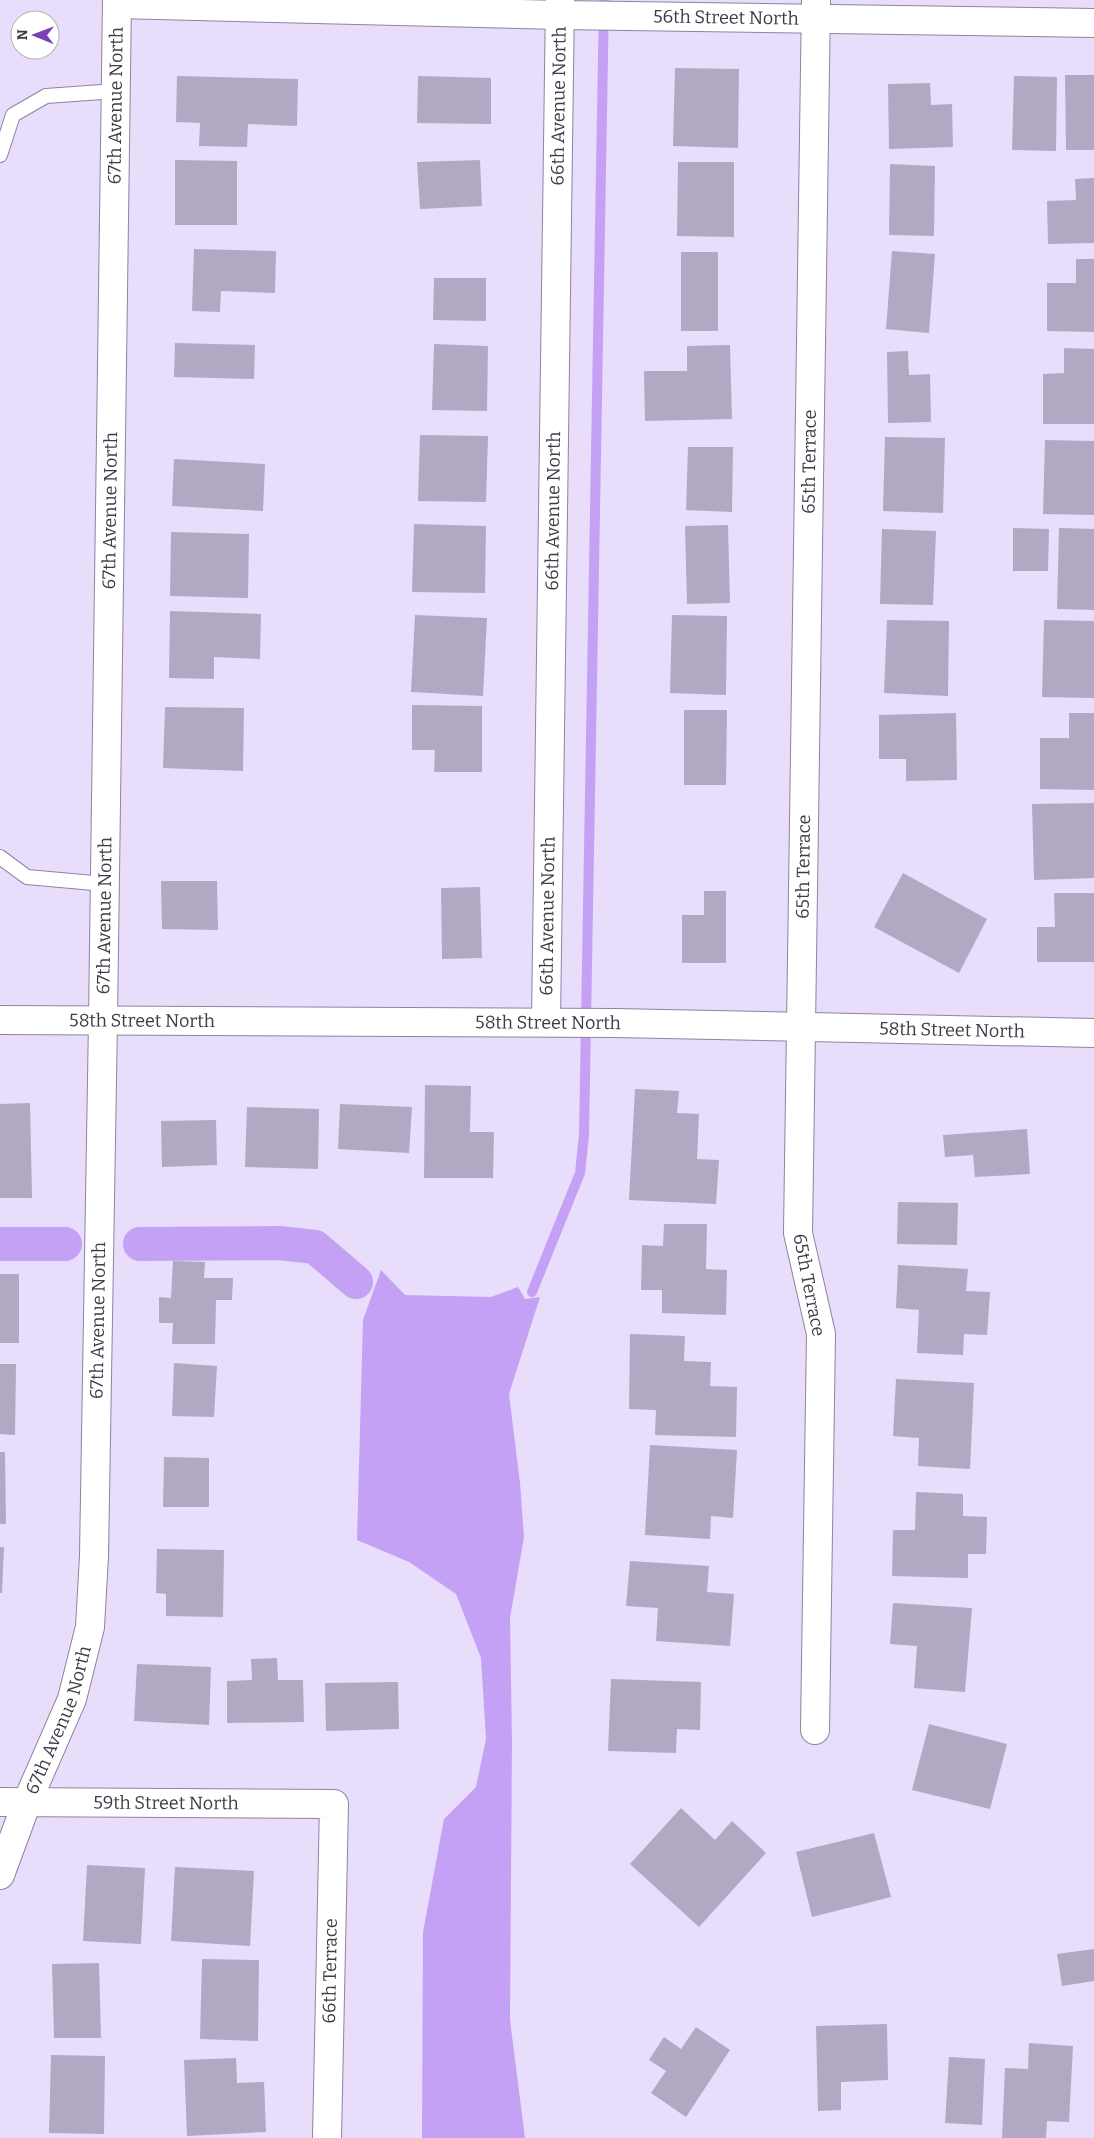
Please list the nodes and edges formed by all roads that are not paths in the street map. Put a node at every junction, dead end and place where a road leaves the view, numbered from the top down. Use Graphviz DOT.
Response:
graph roads {
  1 [pos="117,2"];
  2 [pos="816,9"];
  3 [pos="568,10"];
  4 [pos="1094,23"];
  5 [pos="116,91"];
  6 [pos="0,155"];
  7 [pos="0,857"];
  8 [pos="105,884"];
  9 [pos="0,1020"];
  10 [pos="104,1020"];
  11 [pos="554,1023"];
  12 [pos="801,1026"];
  13 [pos="1094,1033"];
  14 [pos="815,1730"];
  15 [pos="0,1802"];
  16 [pos="27,1802"];
  17 [pos="334,1804"];
  18 [pos="0,1875"];
  19 [pos="327,2138"];
  1 -- 3 [label="street, 56th Street North"];
  1 -- 5 [label="street, 67th Avenue North"];
  2 -- 3 [label="street, 56th Street North"];
  2 -- 4 [label="street, 56th Street North"];
  2 -- 12 [label="street, 65th Terrace"];
  3 -- 11 [label="street, 66th Avenue North"];
  5 -- 6 [label="lane"];
  5 -- 8 [label="street, 67th Avenue North"];
  7 -- 8 [label="lane"];
  8 -- 10 [label="street, 67th Avenue North"];
  9 -- 10 [label="street, 58th Street North"];
  10 -- 11 [label="street, 58th Street North"];
  10 -- 16 [label="street, 67th Avenue North"];
  11 -- 12 [label="street, 58th Street North"];
  12 -- 13 [label="street, 58th Street North"];
  12 -- 14 [label="street, 65th Terrace"];
  15 -- 16 [label="street, 59th Street North"];
  16 -- 17 [label="street, 59th Street North"];
  16 -- 18 [label="street, 67th Avenue North"];
  17 -- 19 [label="street, 66th Terrace"];
}
